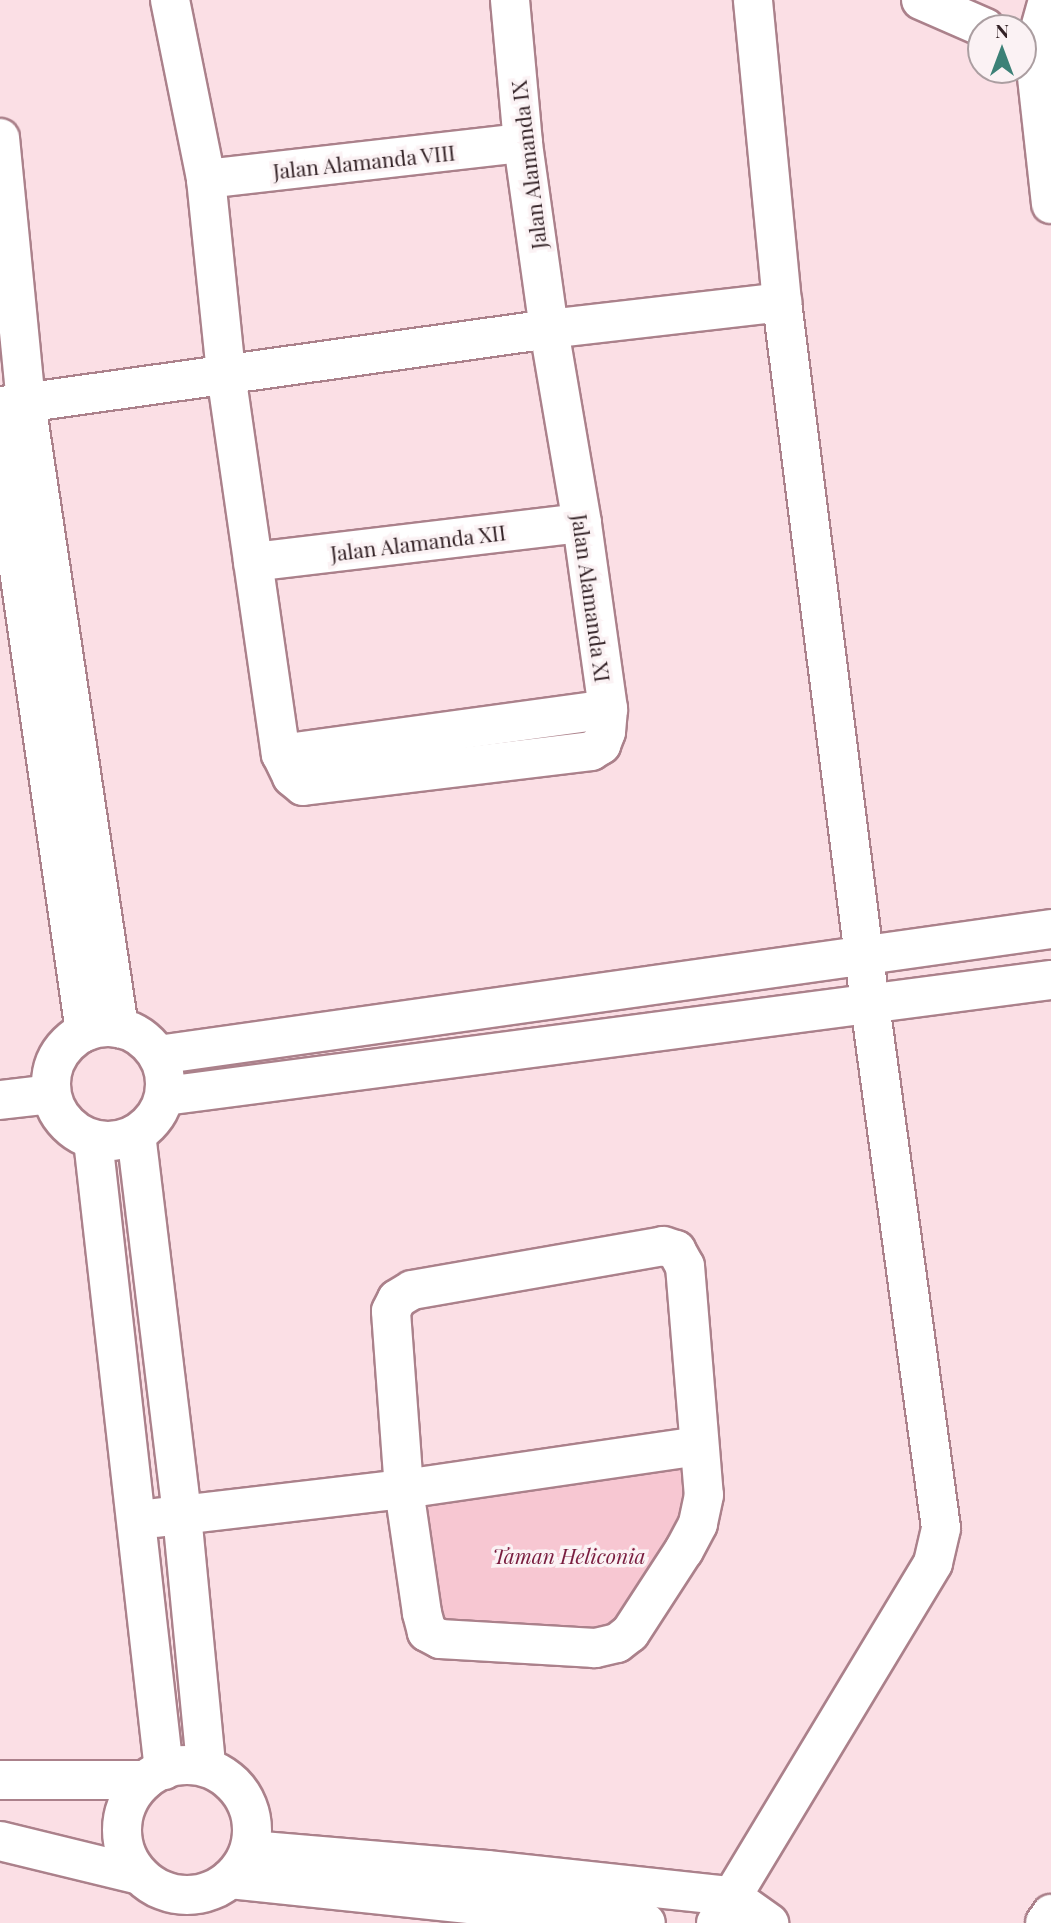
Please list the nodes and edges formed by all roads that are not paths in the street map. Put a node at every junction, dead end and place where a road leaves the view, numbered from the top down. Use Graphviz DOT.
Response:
graph roads {
  1 [pos="170,0"];
  2 [pos="510,0"];
  3 [pos="752,0"];
  4 [pos="921,0"];
  5 [pos="1048,0"];
  6 [pos="967,20"];
  7 [pos="1037,45"];
  8 [pos="1037,59"];
  9 [pos="0,138"];
  10 [pos="523,143"];
  11 [pos="206,179"];
  12 [pos="1051,204"];
  13 [pos="782,302"];
  14 [pos="549,329"];
  15 [pos="226,374"];
  16 [pos="13,405"];
  17 [pos="0,437"];
  18 [pos="582,523"];
  19 [pos="253,562"];
  20 [pos="1051,929"];
  21 [pos="864,955"];
  22 [pos="1051,980"];
  23 [pos="870,1004"];
  24 [pos="102,1030"];
  25 [pos="159,1055"];
  26 [pos="51,1094"];
  27 [pos="165,1096"];
  28 [pos="0,1100"];
  29 [pos="136,1135"];
  30 [pos="93,1140"];
  31 [pos="699,1446"];
  32 [pos="404,1489"];
  33 [pos="182,1516"];
  34 [pos="136,1520"];
  35 [pos="206,1766"];
  36 [pos="155,1775"];
  37 [pos="0,1780"];
  38 [pos="1,1844"];
  39 [pos="232,1873"];
  40 [pos="140,1875"];
  41 [pos="724,1910"];
  42 [pos="1051,1913"];
  43 [pos="456,1914"];
  44 [pos="198,1923"];
  45 [pos="646,1923"];
  46 [pos="769,1923"];
  47 [pos="1045,1923"];
  1 -- 11 [label="street"];
  2 -- 10 [label="street, Jalan Alamanda IX"];
  3 -- 13 [label="street"];
  4 -- 6 [label="street"];
  5 -- 7 [label="street"];
  8 -- 12 [label="street"];
  9 -- 16 [label="street"];
  10 -- 11 [label="street, Jalan Alamanda VIII"];
  10 -- 14 [label="street, Jalan Alamanda IX"];
  11 -- 15 [label="street"];
  13 -- 14 [label="street"];
  13 -- 21 [label="street"];
  14 -- 15 [label="street"];
  14 -- 18 [label="street, Jalan Alamanda XI"];
  15 -- 16 [label="street"];
  15 -- 19 [label="street"];
  16 -- 24 [label="street"];
  17 -- 24 [label="street"];
  18 -- 19 [label="street, Jalan Alamanda XII"];
  18 -- 19 [label="street, Jalan Alamanda XI"];
  20 -- 21 [label="street"];
  21 -- 23 [label="street"];
  21 -- 25 [label="street"];
  22 -- 23 [label="street"];
  23 -- 27 [label="street"];
  23 -- 41 [label="street"];
  24 -- 25 [label="street"];
  24 -- 26 [label="street"];
  25 -- 27 [label="street"];
  26 -- 28 [label="street"];
  26 -- 30 [label="street"];
  27 -- 29 [label="street"];
  29 -- 30 [label="street"];
  29 -- 33 [label="street"];
  30 -- 34 [label="street"];
  31 -- 32 [label="street"];
  31 -- 32 [label="street"];
  31 -- 32 [label="street"];
  32 -- 33 [label="street"];
  33 -- 34 [label="street"];
  33 -- 35 [label="street"];
  34 -- 36 [label="street"];
  35 -- 36 [label="street"];
  35 -- 39 [label="street"];
  36 -- 37 [label="street"];
  36 -- 40 [label="street"];
  38 -- 40 [label="street"];
  39 -- 40 [label="street"];
  39 -- 41 [label="street"];
  39 -- 43 [label="street"];
  39 -- 44 [label="street"];
  41 -- 46 [label="street"];
  42 -- 47 [label="street"];
  43 -- 45 [label="street"];
}
